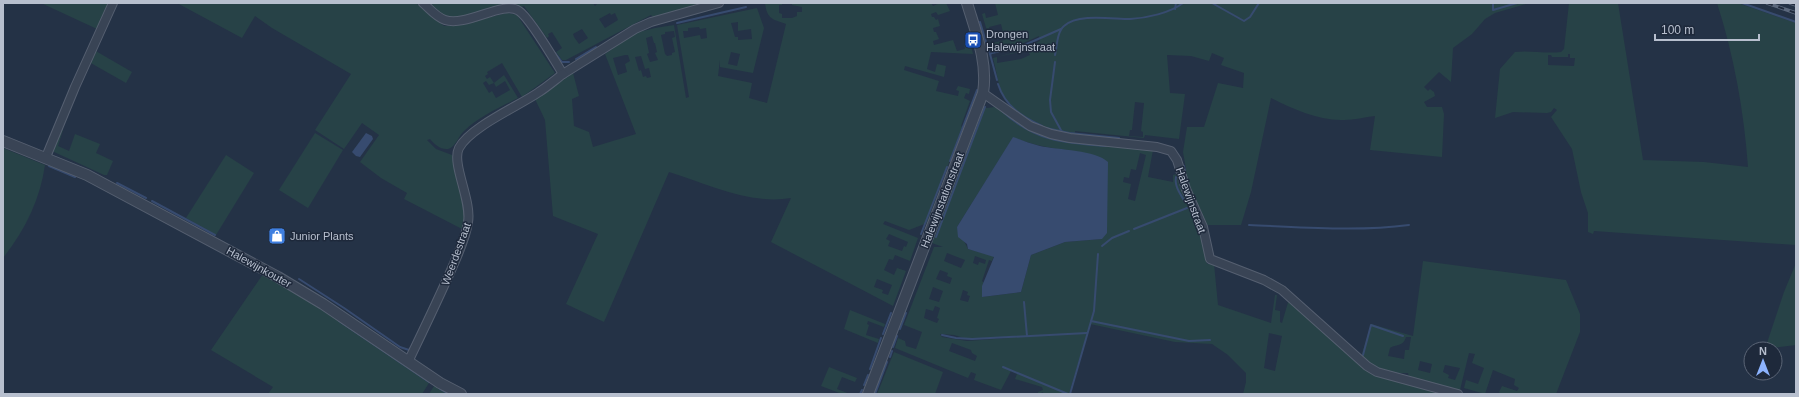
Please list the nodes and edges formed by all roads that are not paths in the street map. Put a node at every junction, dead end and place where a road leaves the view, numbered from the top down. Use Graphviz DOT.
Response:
graph roads {
  1 [pos="113,3"];
  2 [pos="423,3"];
  3 [pos="719,3"];
  4 [pos="967,3"];
  5 [pos="563,74"];
  6 [pos="983,93"];
  7 [pos="3,141"];
  8 [pos="46,157"];
  9 [pos="408,362"];
  10 [pos="462,394"];
  11 [pos="868,394"];
  12 [pos="1458,394"];
  1 -- 8 [label="street"];
  2 -- 5 [label="street"];
  3 -- 5 [label="street"];
  4 -- 6 [label="street, Halewijnstationstraat"];
  5 -- 9 [label="street, Weerdestraat"];
  6 -- 11 [label="street, Halewijnstationstraat"];
  6 -- 12 [label="street, Halewijnstraat"];
  7 -- 8 [label="street, Halewijnkouter"];
  8 -- 9 [label="street, Halewijnkouter"];
  9 -- 10 [label="street, Halewijnkouter"];
}
